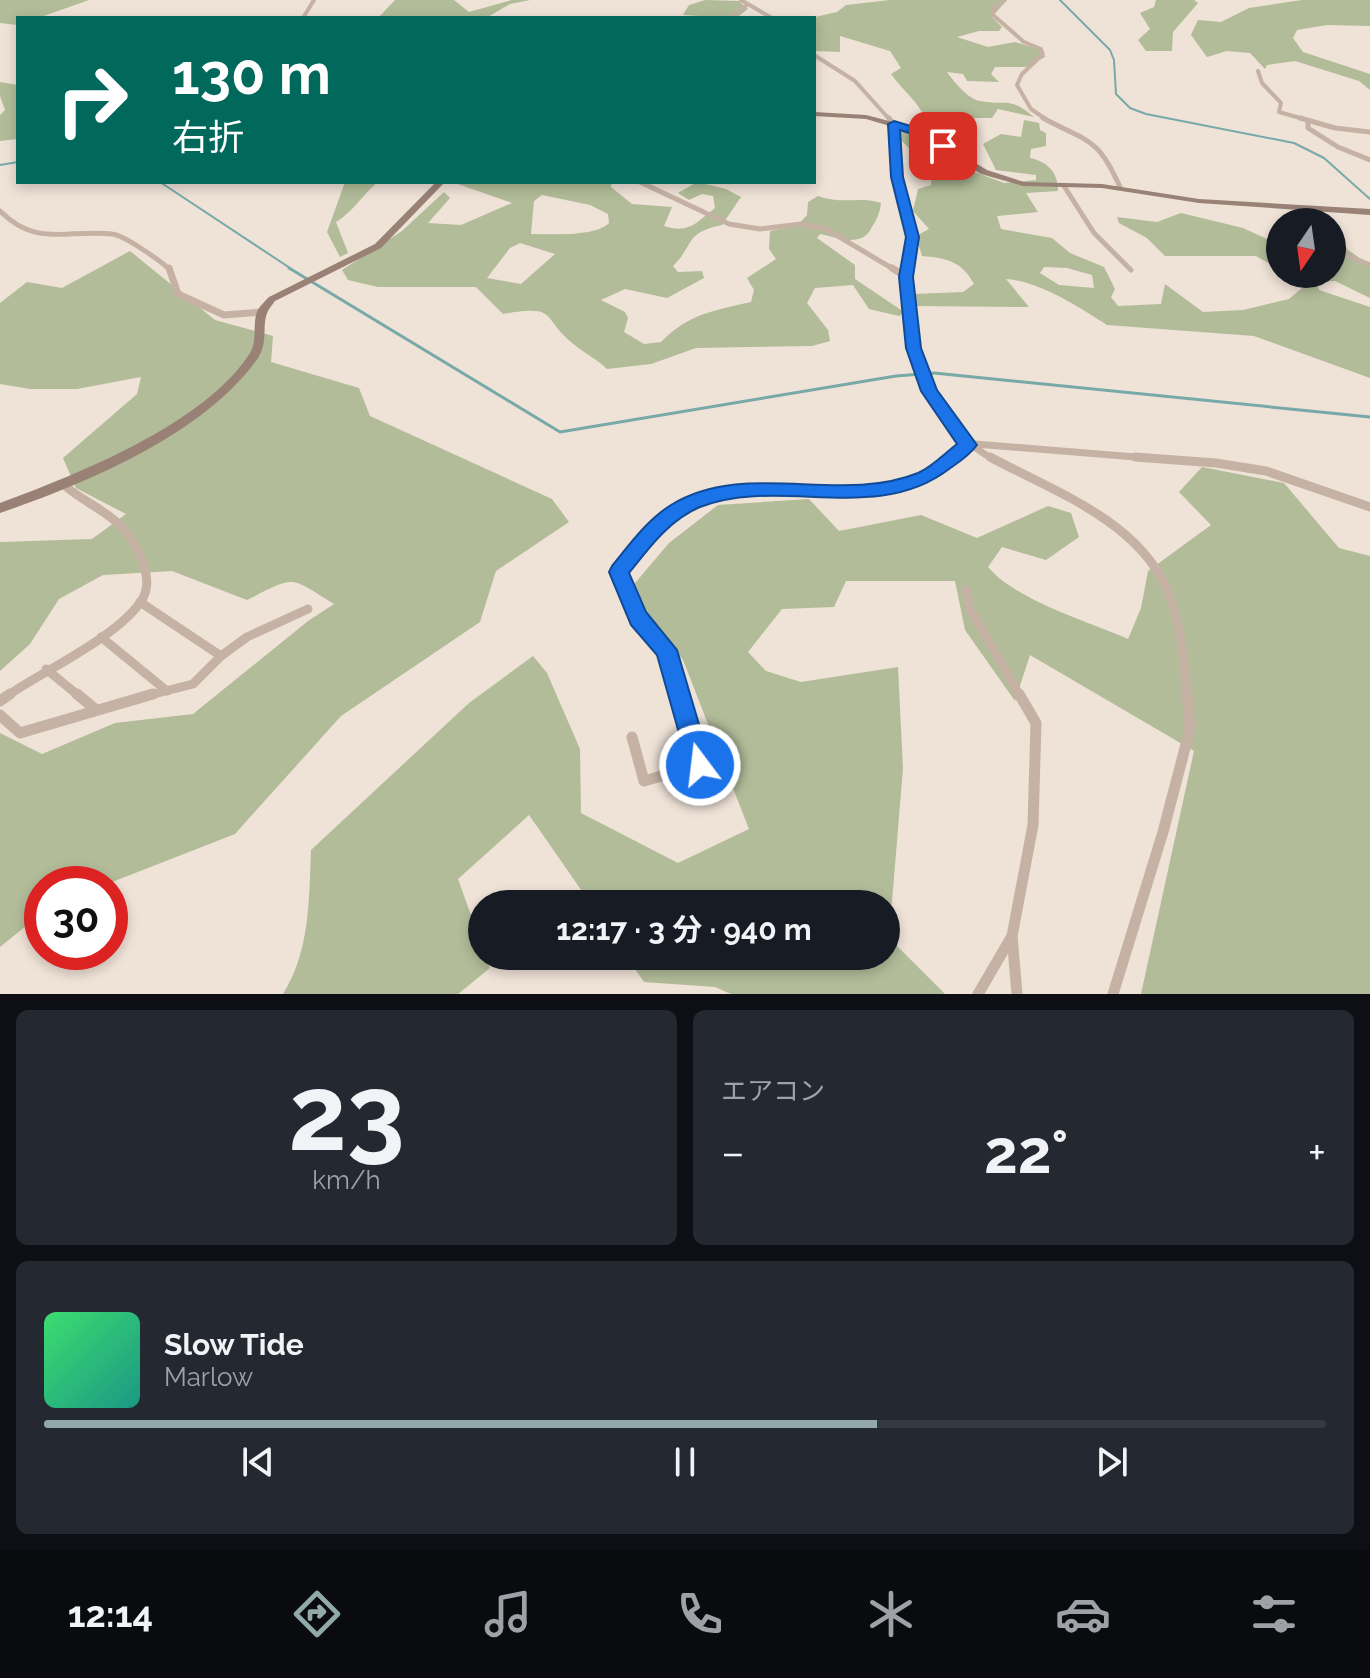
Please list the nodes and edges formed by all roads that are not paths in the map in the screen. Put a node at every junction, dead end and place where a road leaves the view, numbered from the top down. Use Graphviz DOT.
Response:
graph roads {
  1 [pos="741,0"];
  2 [pos="1005,0"];
  3 [pos="747,5"];
  4 [pos="732,16"];
  5 [pos="768,16"];
  6 [pos="816,56"];
  7 [pos="1258,71"];
  8 [pos="816,114"];
  9 [pos="1308,121"];
  10 [pos="894,124"];
  11 [pos="1370,132"];
  12 [pos="1370,160"];
  13 [pos="439,184"];
  14 [pos="644,184"];
  15 [pos="1064,186"];
  16 [pos="1120,187"];
  17 [pos="1299,208"];
  18 [pos="0,211"];
  19 [pos="1346,211"];
  20 [pos="1370,212"];
  21 [pos="1346,253"];
  22 [pos="1370,265"];
  23 [pos="1131,270"];
  24 [pos="906,277"];
  25 [pos="262,312"];
  26 [pos="968,445"];
  27 [pos="64,485"];
  28 [pos="1370,507"];
  29 [pos="0,508"];
  30 [pos="966,590"];
  31 [pos="140,602"];
  32 [pos="308,609"];
  33 [pos="101,637"];
  34 [pos="221,656"];
  35 [pos="46,669"];
  36 [pos="167,691"];
  37 [pos="0,701"];
  38 [pos="95,709"];
  39 [pos="0,715"];
  40 [pos="632,737"];
  41 [pos="1012,936"];
  42 [pos="978,994"];
  43 [pos="1017,994"];
  44 [pos="1113,994"];
  1 -- 3 [label="street"];
  2 -- 16 [label="street"];
  3 -- 4 [label="street"];
  3 -- 5 [label="street"];
  6 -- 10 [label="street"];
  7 -- 9 [label="street"];
  8 -- 10 [label="street"];
  9 -- 11 [label="street"];
  9 -- 12 [label="street"];
  10 -- 15 [label="street"];
  10 -- 24 [label="street"];
  13 -- 25 [label="street"];
  14 -- 24 [label="street"];
  15 -- 16 [label="street"];
  15 -- 23 [label="street"];
  16 -- 17 [label="street"];
  18 -- 25 [label="street"];
  19 -- 20 [label="street"];
  21 -- 22 [label="street"];
  24 -- 26 [label="street"];
  25 -- 27 [label="street"];
  26 -- 28 [label="street"];
  26 -- 40 [label="street"];
  26 -- 44 [label="street"];
  27 -- 29 [label="street"];
  27 -- 31 [label="street"];
  30 -- 41 [label="street"];
  31 -- 33 [label="street"];
  31 -- 34 [label="street"];
  32 -- 34 [label="street"];
  33 -- 35 [label="street"];
  33 -- 36 [label="street"];
  34 -- 36 [label="street"];
  35 -- 37 [label="street"];
  35 -- 38 [label="street"];
  36 -- 38 [label="street"];
  38 -- 39 [label="street"];
  41 -- 42 [label="street"];
  41 -- 43 [label="street"];
}
